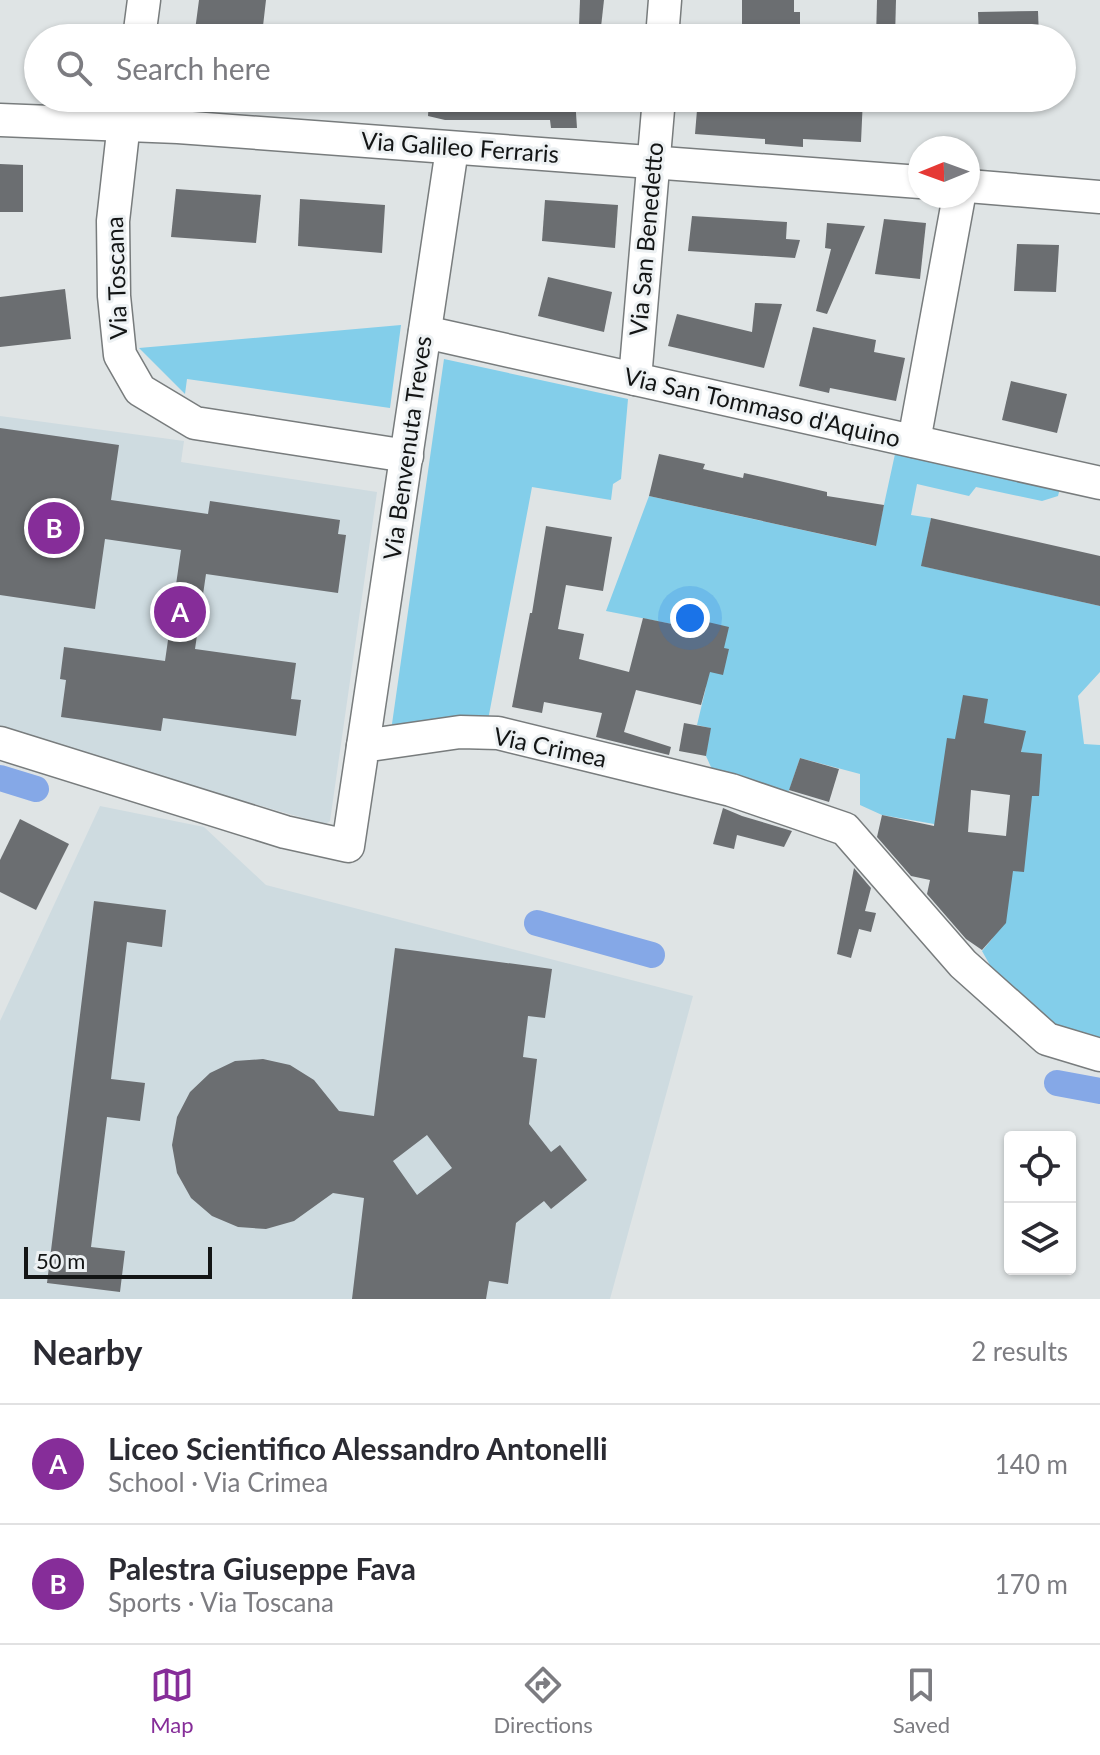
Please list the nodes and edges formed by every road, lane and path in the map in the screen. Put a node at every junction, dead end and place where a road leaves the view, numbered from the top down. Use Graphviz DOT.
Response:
graph roads {
  1 [pos="144,0"];
  2 [pos="665,0"];
  3 [pos="141,24"];
  4 [pos="663,24"];
  5 [pos="114,112"];
  6 [pos="128,112"];
  7 [pos="137,112"];
  8 [pos="658,112"];
  9 [pos="0,120"];
  10 [pos="452,149"];
  11 [pos="655,162"];
  12 [pos="908,181"];
  13 [pos="980,187"];
  14 [pos="1100,197"];
  15 [pos="957,208"];
  16 [pos="425,332"];
  17 [pos="635,379"];
  18 [pos="914,441"];
  19 [pos="407,456"];
  20 [pos="1100,483"];
  21 [pos="0,743"];
  22 [pos="363,746"];
  23 [pos="1100,1055"];
  1 -- 3 [label="street"];
  2 -- 4 [label="street"];
  5 -- 9 [label="street, Via Galileo Ferraris"];
  6 -- 19 [label="street, Via Toscana"];
  7 -- 10 [label="street, Via Galileo Ferraris"];
  8 -- 11 [label="street, Via San Benedetto"];
  10 -- 11 [label="street, Via Galileo Ferraris"];
  10 -- 16 [label="street, Via Benvenuta Treves"];
  11 -- 12 [label="street, Via Galileo Ferraris"];
  11 -- 17 [label="street, Via San Benedetto"];
  13 -- 14 [label="street"];
  15 -- 18 [label="street"];
  16 -- 17 [label="street, Via San Tommaso d'Aquino"];
  16 -- 19 [label="street, Via Benvenuta Treves"];
  17 -- 18 [label="street, Via San Tommaso d'Aquino"];
  18 -- 20 [label="street, Via San Tommaso d'Aquino"];
  19 -- 22 [label="street, Via Benvenuta Treves"];
  21 -- 22 [label="street"];
  22 -- 23 [label="street, Via Crimea"];
}
